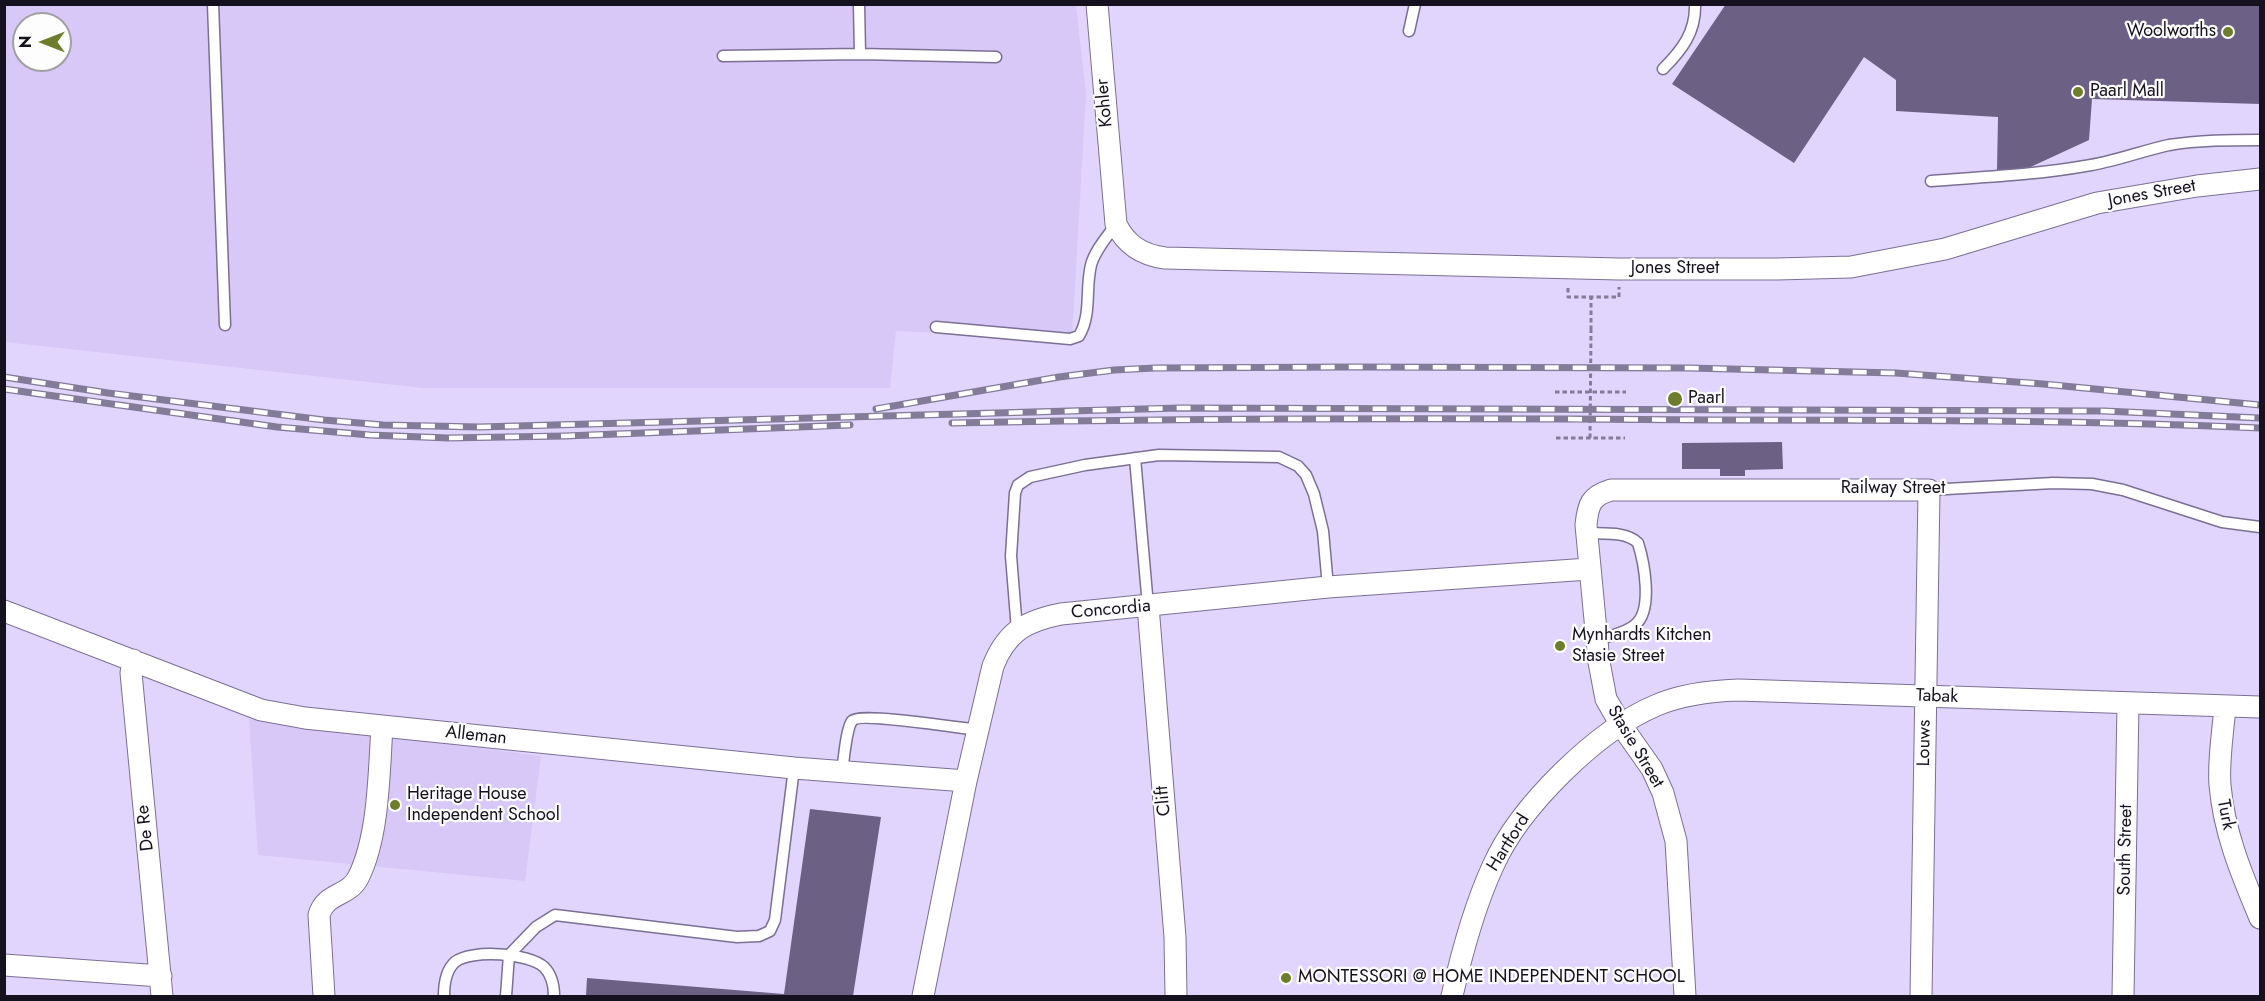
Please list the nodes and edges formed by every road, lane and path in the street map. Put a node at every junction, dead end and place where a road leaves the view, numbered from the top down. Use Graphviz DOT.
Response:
graph roads {
  1 [pos="213,4"];
  2 [pos="859,4"];
  3 [pos="1097,4"];
  4 [pos="1415,4"];
  5 [pos="1695,4"];
  6 [pos="1409,31"];
  7 [pos="860,54"];
  8 [pos="723,56"];
  9 [pos="996,57"];
  10 [pos="1663,69"];
  11 [pos="2260,140"];
  12 [pos="2260,179"];
  13 [pos="1931,182"];
  14 [pos="1116,224"];
  15 [pos="1591,297"];
  16 [pos="225,325"];
  17 [pos="936,327"];
  18 [pos="1555,392"];
  19 [pos="1590,392"];
  20 [pos="1626,392"];
  21 [pos="1556,438"];
  22 [pos="1590,438"];
  23 [pos="1625,438"];
  24 [pos="1135,458"];
  25 [pos="1929,490"];
  26 [pos="2260,527"];
  27 [pos="1587,533"];
  28 [pos="1589,568"];
  29 [pos="1328,587"];
  30 [pos="1148,606"];
  31 [pos="4,611"];
  32 [pos="1017,630"];
  33 [pos="1597,640"];
  34 [pos="133,660"];
  35 [pos="1926,696"];
  36 [pos="2128,704"];
  37 [pos="2225,707"];
  38 [pos="2260,707"];
  39 [pos="1621,725"];
  40 [pos="382,726"];
  41 [pos="978,730"];
  42 [pos="794,768"];
  43 [pos="843,771"];
  44 [pos="966,781"];
  45 [pos="2260,918"];
  46 [pos="509,955"];
  47 [pos="4,965"];
  48 [pos="161,986"];
  49 [pos="324,996"];
  50 [pos="444,996"];
  51 [pos="506,996"];
  52 [pos="555,996"];
  53 [pos="923,996"];
  54 [pos="1176,996"];
  55 [pos="1452,996"];
  56 [pos="1685,996"];
  57 [pos="1921,996"];
  58 [pos="2123,996"];
  1 -- 16 [label="lane"];
  2 -- 7 [label="lane"];
  3 -- 14 [label="street, Kohler"];
  4 -- 6 [label="lane"];
  5 -- 10 [label="lane"];
  7 -- 8 [label="lane"];
  7 -- 9 [label="lane"];
  11 -- 13 [label="lane"];
  12 -- 14 [label="street, Jones Street"];
  14 -- 17 [label="lane"];
  15 -- 19 [label="path, bridge"];
  18 -- 19 [label="path"];
  19 -- 20 [label="path"];
  19 -- 22 [label="path, bridge"];
  21 -- 22 [label="path"];
  22 -- 23 [label="path"];
  24 -- 29 [label="lane"];
  24 -- 30 [label="lane"];
  24 -- 32 [label="lane"];
  25 -- 26 [label="lane, Railway Street"];
  25 -- 27 [label="street, Railway Street"];
  25 -- 35 [label="street, Louws"];
  27 -- 28 [label="street, Railway Street"];
  27 -- 33 [label="lane"];
  28 -- 29 [label="street, Concordia"];
  28 -- 33 [label="street, Stasie Street"];
  29 -- 30 [label="street, Concordia"];
  30 -- 32 [label="street, Concordia"];
  30 -- 54 [label="street, Clift"];
  31 -- 34 [label="street, Alleman"];
  32 -- 41 [label="street, Concordia"];
  33 -- 39 [label="street, Stasie Street"];
  34 -- 40 [label="street, Alleman"];
  34 -- 48 [label="street, De Re"];
  35 -- 36 [label="street, Tabak"];
  35 -- 39 [label="street, Tabak"];
  35 -- 57 [label="street, Louws"];
  36 -- 37 [label="street, Tabak"];
  36 -- 58 [label="street, South Street"];
  37 -- 38 [label="street, Tabak"];
  37 -- 45 [label="street, Turk"];
  39 -- 55 [label="street, Hartford"];
  39 -- 56 [label="street, Stasie Street"];
  40 -- 42 [label="street, Alleman"];
  40 -- 49 [label="street"];
  41 -- 43 [label="lane"];
  41 -- 44 [label="street, Concordia"];
  42 -- 43 [label="street, Alleman"];
  42 -- 46 [label="lane"];
  43 -- 44 [label="street, Alleman"];
  44 -- 53 [label="street, Concordia"];
  46 -- 50 [label="lane"];
  46 -- 51 [label="lane"];
  46 -- 52 [label="lane"];
  47 -- 48 [label="street"];
}
